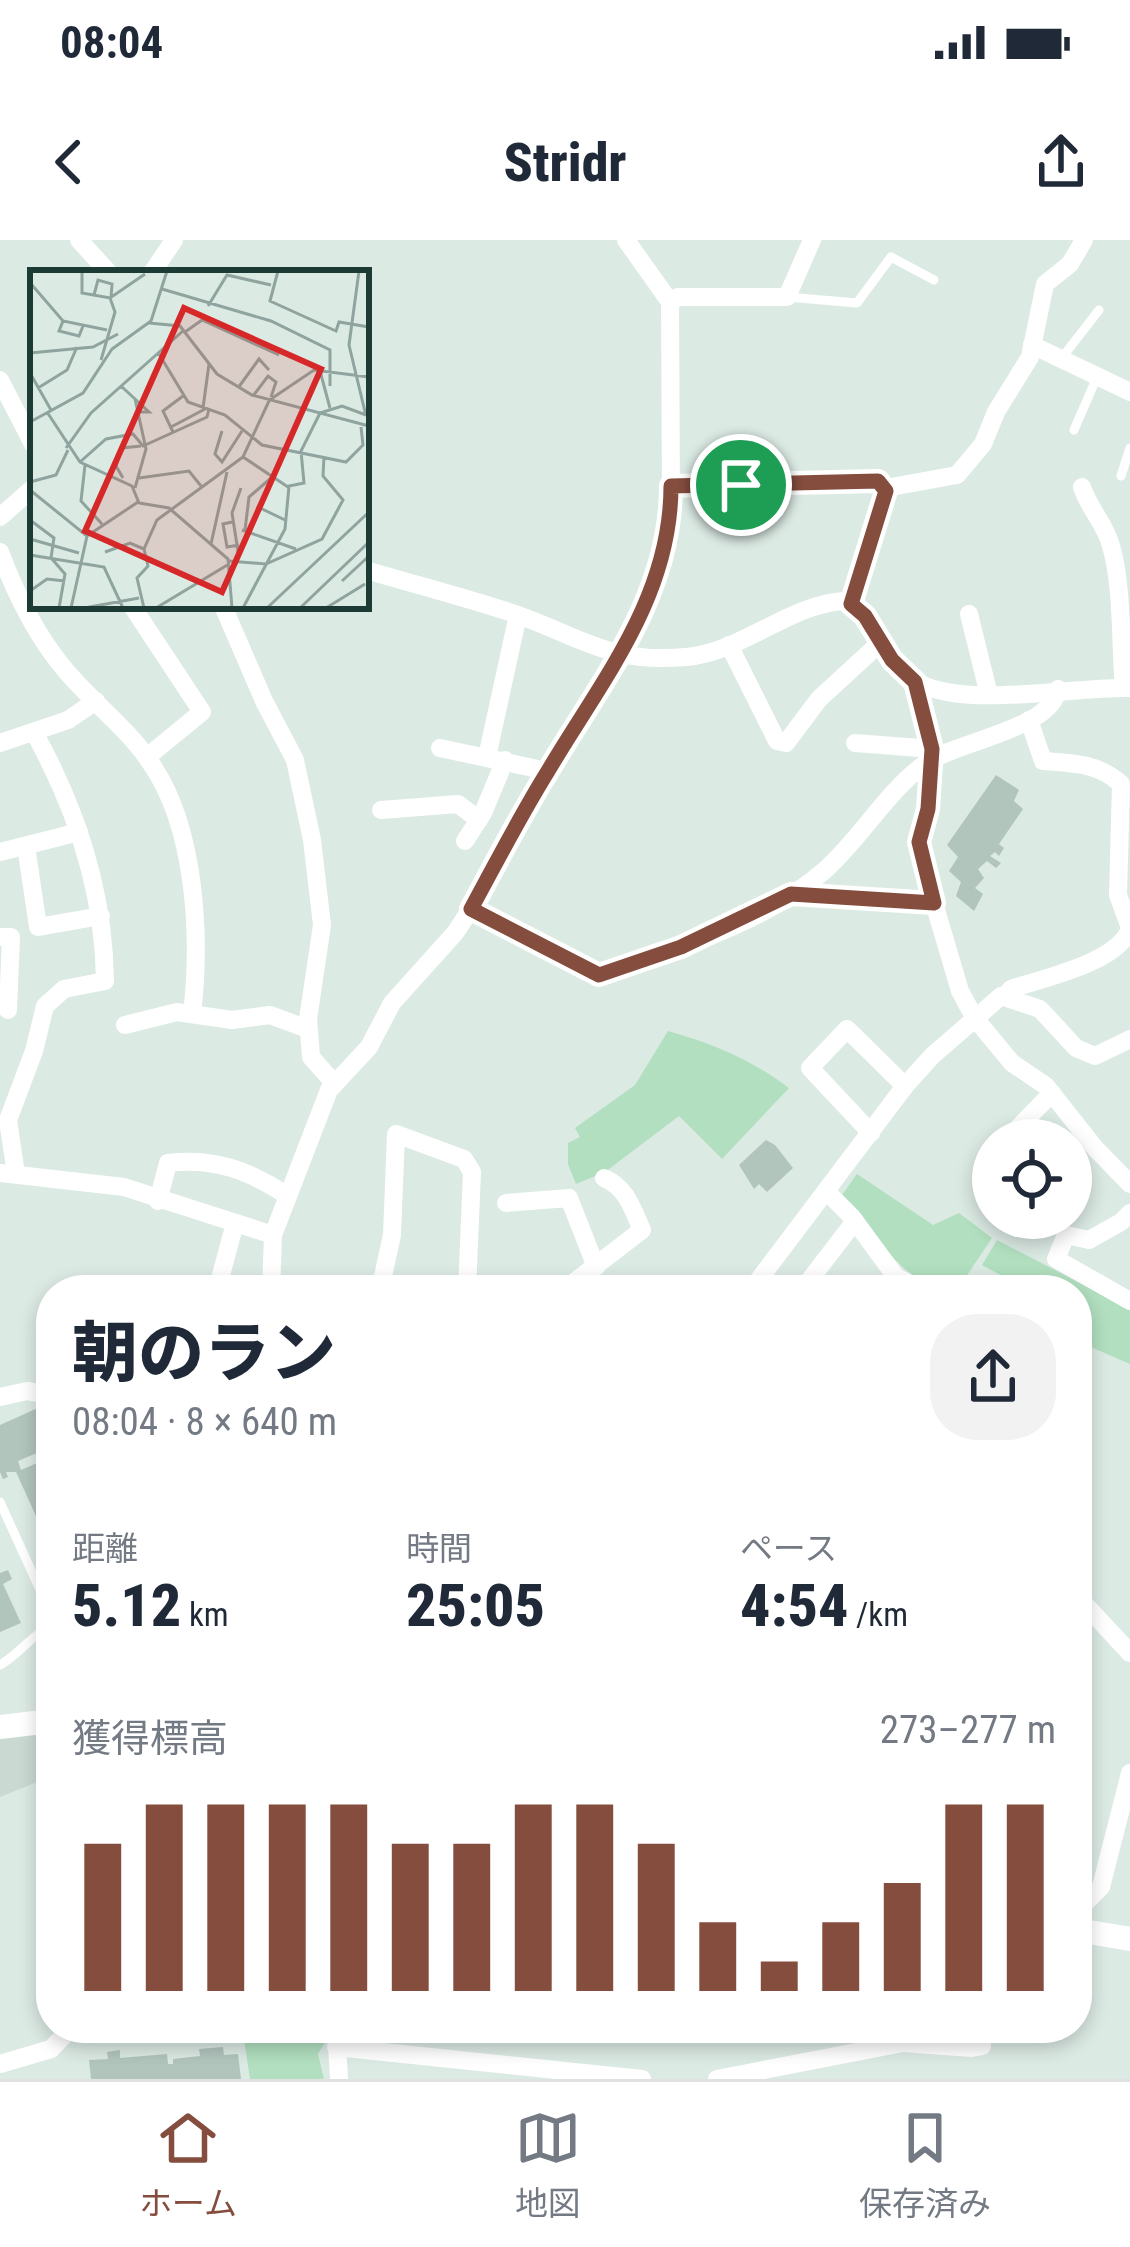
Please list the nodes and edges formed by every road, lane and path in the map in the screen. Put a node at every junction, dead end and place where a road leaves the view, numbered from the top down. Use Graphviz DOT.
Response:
graph roads {
  1 [pos="79,240"];
  2 [pos="174,240"];
  3 [pos="626,240"];
  4 [pos="812,240"];
  5 [pos="1084,240"];
  6 [pos="106,270"];
  7 [pos="154,270"];
  8 [pos="934,280"];
  9 [pos="787,297"];
  10 [pos="670,302"];
  11 [pos="1100,310"];
  12 [pos="1032,344"];
  13 [pos="1061,359"];
  14 [pos="1097,377"];
  15 [pos="0,380"];
  16 [pos="1130,392"];
  17 [pos="1074,430"];
  18 [pos="30,437"];
  19 [pos="1130,448"];
  20 [pos="1121,476"];
  21 [pos="741,485"];
  22 [pos="671,486"];
  23 [pos="1082,488"];
  24 [pos="30,491"];
  25 [pos="886,491"];
  26 [pos="0,517"];
  27 [pos="0,552"];
  28 [pos="369,572"];
  29 [pos="30,601"];
  30 [pos="851,604"];
  31 [pos="134,609"];
  32 [pos="224,609"];
  33 [pos="36,611"];
  34 [pos="969,614"];
  35 [pos="518,615"];
  36 [pos="880,642"];
  37 [pos="728,645"];
  38 [pos="622,657"];
  39 [pos="915,682"];
  40 [pos="1127,688"];
  41 [pos="1058,689"];
  42 [pos="989,695"];
  43 [pos="96,701"];
  44 [pos="1029,720"];
  45 [pos="35,734"];
  46 [pos="0,742"];
  47 [pos="855,743"];
  48 [pos="440,748"];
  49 [pos="932,754"];
  50 [pos="147,757"];
  51 [pos="496,758"];
  52 [pos="548,771"];
  53 [pos="381,811"];
  54 [pos="479,820"];
  55 [pos="80,832"];
  56 [pos="465,842"];
  57 [pos="26,845"];
  58 [pos="0,852"];
  59 [pos="791,894"];
  60 [pos="934,903"];
  61 [pos="471,909"];
  62 [pos="101,916"];
  63 [pos="1130,928"];
  64 [pos="0,937"];
  65 [pos="1006,997"];
  66 [pos="4,1010"];
  67 [pos="44,1012"];
  68 [pos="192,1014"];
  69 [pos="974,1017"];
  70 [pos="125,1025"];
  71 [pos="308,1029"];
  72 [pos="1130,1039"];
  73 [pos="334,1083"];
  74 [pos="905,1086"];
  75 [pos="1052,1093"];
  76 [pos="1027,1119"];
  77 [pos="871,1133"];
  78 [pos="8,1174"];
  79 [pos="604,1178"];
  80 [pos="1130,1184"];
  81 [pos="828,1192"];
  82 [pos="288,1196"];
  83 [pos="158,1201"];
  84 [pos="506,1203"];
  85 [pos="855,1221"];
  86 [pos="1127,1221"];
  87 [pos="235,1223"];
  88 [pos="273,1234"];
  89 [pos="596,1267"];
  90 [pos="892,1272"];
  91 [pos="221,1275"];
  92 [pos="272,1275"];
  93 [pos="383,1275"];
  94 [pos="468,1275"];
  95 [pos="585,1275"];
  96 [pos="764,1275"];
  97 [pos="814,1275"];
  98 [pos="890,1275"];
  99 [pos="897,1275"];
  100 [pos="1085,1275"];
  101 [pos="1092,1279"];
  102 [pos="1130,1300"];
  103 [pos="36,1392"];
  104 [pos="0,1396"];
  105 [pos="0,1502"];
  106 [pos="36,1581"];
  107 [pos="1092,1612"];
  108 [pos="36,1633"];
  109 [pos="1130,1653"];
  110 [pos="0,1665"];
  111 [pos="36,1723"];
  112 [pos="0,1727"];
  113 [pos="1130,1773"];
  114 [pos="1092,1896"];
  115 [pos="1092,1933"];
  116 [pos="1130,1940"];
  117 [pos="57,2043"];
  118 [pos="336,2043"];
  119 [pos="373,2043"];
  120 [pos="982,2043"];
  121 [pos="1,2062"];
  122 [pos="339,2079"];
  123 [pos="643,2079"];
  124 [pos="717,2079"];
  1 -- 6 [label="street"];
  2 -- 7 [label="street"];
  3 -- 10 [label="street"];
  4 -- 9 [label="street"];
  5 -- 12 [label="street"];
  8 -- 9 [label="lane"];
  9 -- 10 [label="street"];
  10 -- 22 [label="street"];
  11 -- 13 [label="lane"];
  12 -- 13 [label="street"];
  12 -- 25 [label="street"];
  13 -- 14 [label="street"];
  14 -- 16 [label="street"];
  14 -- 17 [label="lane"];
  15 -- 18 [label="street"];
  19 -- 20 [label="lane"];
  21 -- 22 [label="lane"];
  21 -- 25 [label="street"];
  22 -- 38 [label="street"];
  23 -- 40 [label="street"];
  24 -- 26 [label="street"];
  25 -- 30 [label="street"];
  27 -- 29 [label="street"];
  28 -- 35 [label="street"];
  30 -- 36 [label="street"];
  30 -- 37 [label="street"];
  31 -- 50 [label="street"];
  32 -- 71 [label="street"];
  33 -- 43 [label="street"];
  34 -- 42 [label="street"];
  35 -- 38 [label="street"];
  35 -- 51 [label="street"];
  36 -- 37 [label="street"];
  36 -- 39 [label="street"];
  37 -- 38 [label="street"];
  38 -- 52 [label="street"];
  39 -- 42 [label="street"];
  39 -- 49 [label="street"];
  40 -- 41 [label="street"];
  41 -- 42 [label="street"];
  41 -- 44 [label="street"];
  43 -- 45 [label="street"];
  43 -- 50 [label="street"];
  44 -- 49 [label="street"];
  44 -- 63 [label="street"];
  45 -- 46 [label="street"];
  45 -- 55 [label="street"];
  47 -- 49 [label="street"];
  48 -- 51 [label="street"];
  49 -- 59 [label="street"];
  49 -- 60 [label="street"];
  50 -- 68 [label="street"];
  51 -- 52 [label="street"];
  51 -- 54 [label="street"];
  52 -- 61 [label="street"];
  53 -- 54 [label="street"];
  54 -- 56 [label="street"];
  55 -- 57 [label="street"];
  55 -- 62 [label="street"];
  57 -- 58 [label="street"];
  57 -- 62 [label="street"];
  59 -- 60 [label="lane"];
  59 -- 61 [label="street"];
  60 -- 69 [label="street"];
  61 -- 73 [label="street"];
  62 -- 67 [label="street"];
  63 -- 65 [label="street"];
  64 -- 66 [label="street"];
  65 -- 69 [label="street"];
  65 -- 72 [label="street"];
  66 -- 67 [label="street"];
  67 -- 78 [label="street"];
  68 -- 70 [label="street"];
  68 -- 71 [label="street"];
  69 -- 74 [label="street"];
  69 -- 75 [label="street"];
  71 -- 73 [label="street"];
  73 -- 82 [label="street"];
  74 -- 77 [label="street"];
  74 -- 77 [label="street"];
  75 -- 76 [label="street"];
  75 -- 80 [label="street"];
  77 -- 81 [label="street"];
  78 -- 83 [label="street"];
  79 -- 89 [label="street"];
  81 -- 85 [label="street"];
  81 -- 96 [label="street"];
  82 -- 83 [label="street"];
  82 -- 88 [label="street"];
  83 -- 87 [label="street"];
  84 -- 89 [label="street"];
  85 -- 90 [label="street"];
  85 -- 97 [label="street"];
  86 -- 100 [label="street"];
  87 -- 88 [label="street"];
  87 -- 91 [label="street"];
  88 -- 92 [label="street"];
  89 -- 95 [label="street"];
  90 -- 98 [label="street"];
  90 -- 99 [label="street"];
  93 -- 94 [label="street"];
  101 -- 102 [label="street"];
  103 -- 104 [label="street"];
  105 -- 106 [label="lane"];
  107 -- 109 [label="street"];
  108 -- 110 [label="lane"];
  111 -- 112 [label="street"];
  113 -- 114 [label="street"];
  115 -- 116 [label="street"];
  117 -- 121 [label="street"];
  118 -- 122 [label="street"];
  119 -- 123 [label="street"];
  120 -- 124 [label="street"];
}
